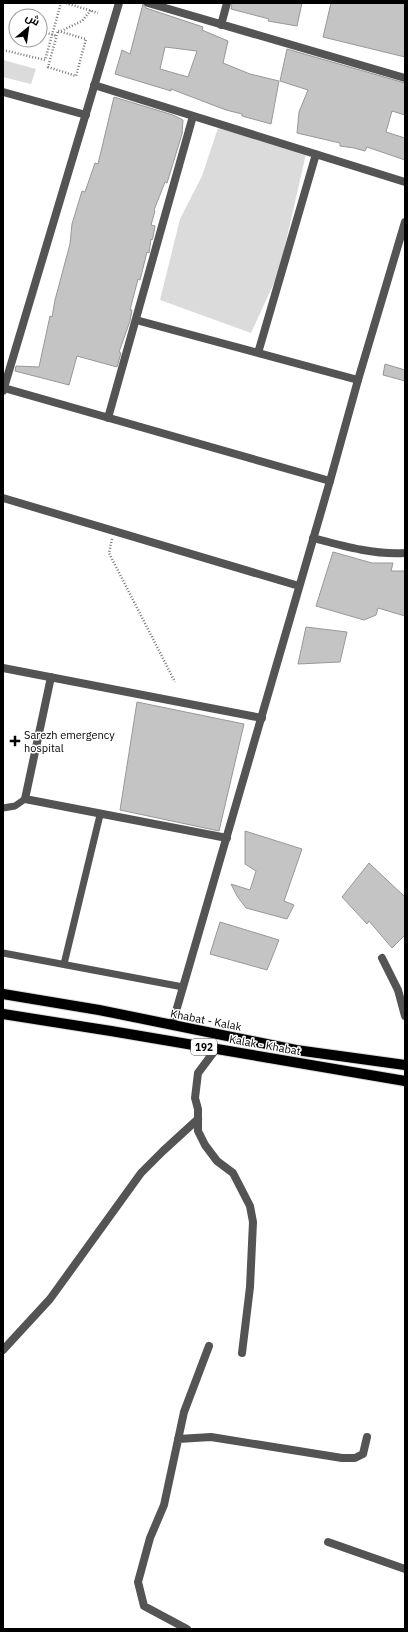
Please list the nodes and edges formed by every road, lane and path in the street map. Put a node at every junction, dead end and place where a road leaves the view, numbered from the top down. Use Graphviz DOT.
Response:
graph roads {
  1 [pos="60,3"];
  2 [pos="66,3"];
  3 [pos="119,3"];
  4 [pos="148,3"];
  5 [pos="227,3"];
  6 [pos="91,10"];
  7 [pos="98,12"];
  8 [pos="221,25"];
  9 [pos="60,32"];
  10 [pos="48,33"];
  11 [pos="52,34"];
  12 [pos="57,36"];
  13 [pos="3,50"];
  14 [pos="405,78"];
  15 [pos="94,85"];
  16 [pos="3,92"];
  17 [pos="86,115"];
  18 [pos="193,116"];
  19 [pos="316,154"];
  20 [pos="405,182"];
  21 [pos="405,222"];
  22 [pos="136,320"];
  23 [pos="258,353"];
  24 [pos="358,380"];
  25 [pos="3,389"];
  26 [pos="108,418"];
  27 [pos="330,481"];
  28 [pos="3,498"];
  29 [pos="114,531"];
  30 [pos="313,538"];
  31 [pos="405,553"];
  32 [pos="299,586"];
  33 [pos="3,668"];
  34 [pos="50,677"];
  35 [pos="175,682"];
  36 [pos="262,718"];
  37 [pos="25,799"];
  38 [pos="3,808"];
  39 [pos="100,815"];
  40 [pos="227,838"];
  41 [pos="3,953"];
  42 [pos="382,958"];
  43 [pos="64,964"];
  44 [pos="183,987"];
  45 [pos="3,994"];
  46 [pos="3,1014"];
  47 [pos="405,1016"];
  48 [pos="172,1025"];
  49 [pos="216,1049"];
  50 [pos="405,1065"];
  51 [pos="405,1081"];
  52 [pos="198,1119"];
  53 [pos="209,1346"];
  54 [pos="3,1350"];
  55 [pos="242,1353"];
  56 [pos="367,1437"];
  57 [pos="178,1439"];
  58 [pos="328,1542"];
  59 [pos="405,1569"];
  60 [pos="187,1629"];
  1 -- 11 [label="path"];
  2 -- 6 [label="path"];
  3 -- 15 [label="street"];
  4 -- 8 [label="street"];
  5 -- 8 [label="street"];
  6 -- 7 [label="path"];
  6 -- 9 [label="path"];
  8 -- 14 [label="street"];
  9 -- 12 [label="path"];
  9 -- 12 [label="path"];
  10 -- 11 [label="path"];
  11 -- 12 [label="path"];
  11 -- 13 [label="path"];
  15 -- 17 [label="street"];
  15 -- 18 [label="street"];
  16 -- 17 [label="street"];
  17 -- 25 [label="street"];
  18 -- 19 [label="street"];
  18 -- 22 [label="street"];
  19 -- 20 [label="street"];
  19 -- 23 [label="street"];
  21 -- 24 [label="street"];
  22 -- 23 [label="street"];
  22 -- 26 [label="street"];
  23 -- 24 [label="street"];
  24 -- 27 [label="street"];
  25 -- 26 [label="street"];
  26 -- 27 [label="street"];
  27 -- 30 [label="street"];
  28 -- 29 [label="street"];
  29 -- 32 [label="street"];
  29 -- 35 [label="path"];
  30 -- 31 [label="street"];
  30 -- 32 [label="street"];
  32 -- 36 [label="street"];
  33 -- 34 [label="street"];
  34 -- 36 [label="street"];
  34 -- 37 [label="street"];
  36 -- 40 [label="street"];
  37 -- 38 [label="lane"];
  37 -- 39 [label="street"];
  39 -- 40 [label="street"];
  39 -- 43 [label="lane"];
  40 -- 44 [label="street"];
  41 -- 43 [label="lane"];
  42 -- 47 [label="street"];
  43 -- 44 [label="lane"];
  44 -- 48 [label="street"];
  45 -- 48 [label="main road, Khabat - Kalak"];
  46 -- 49 [label="main road, Kalak - Khabat / 192"];
  48 -- 50 [label="main road, Khabat - Kalak"];
  49 -- 51 [label="main road, Kalak - Khabat / 192"];
  49 -- 52 [label="street"];
  52 -- 54 [label="street"];
  52 -- 55 [label="street"];
  53 -- 57 [label="street"];
  56 -- 57 [label="street"];
  57 -- 60 [label="street"];
  58 -- 59 [label="street"];
}
